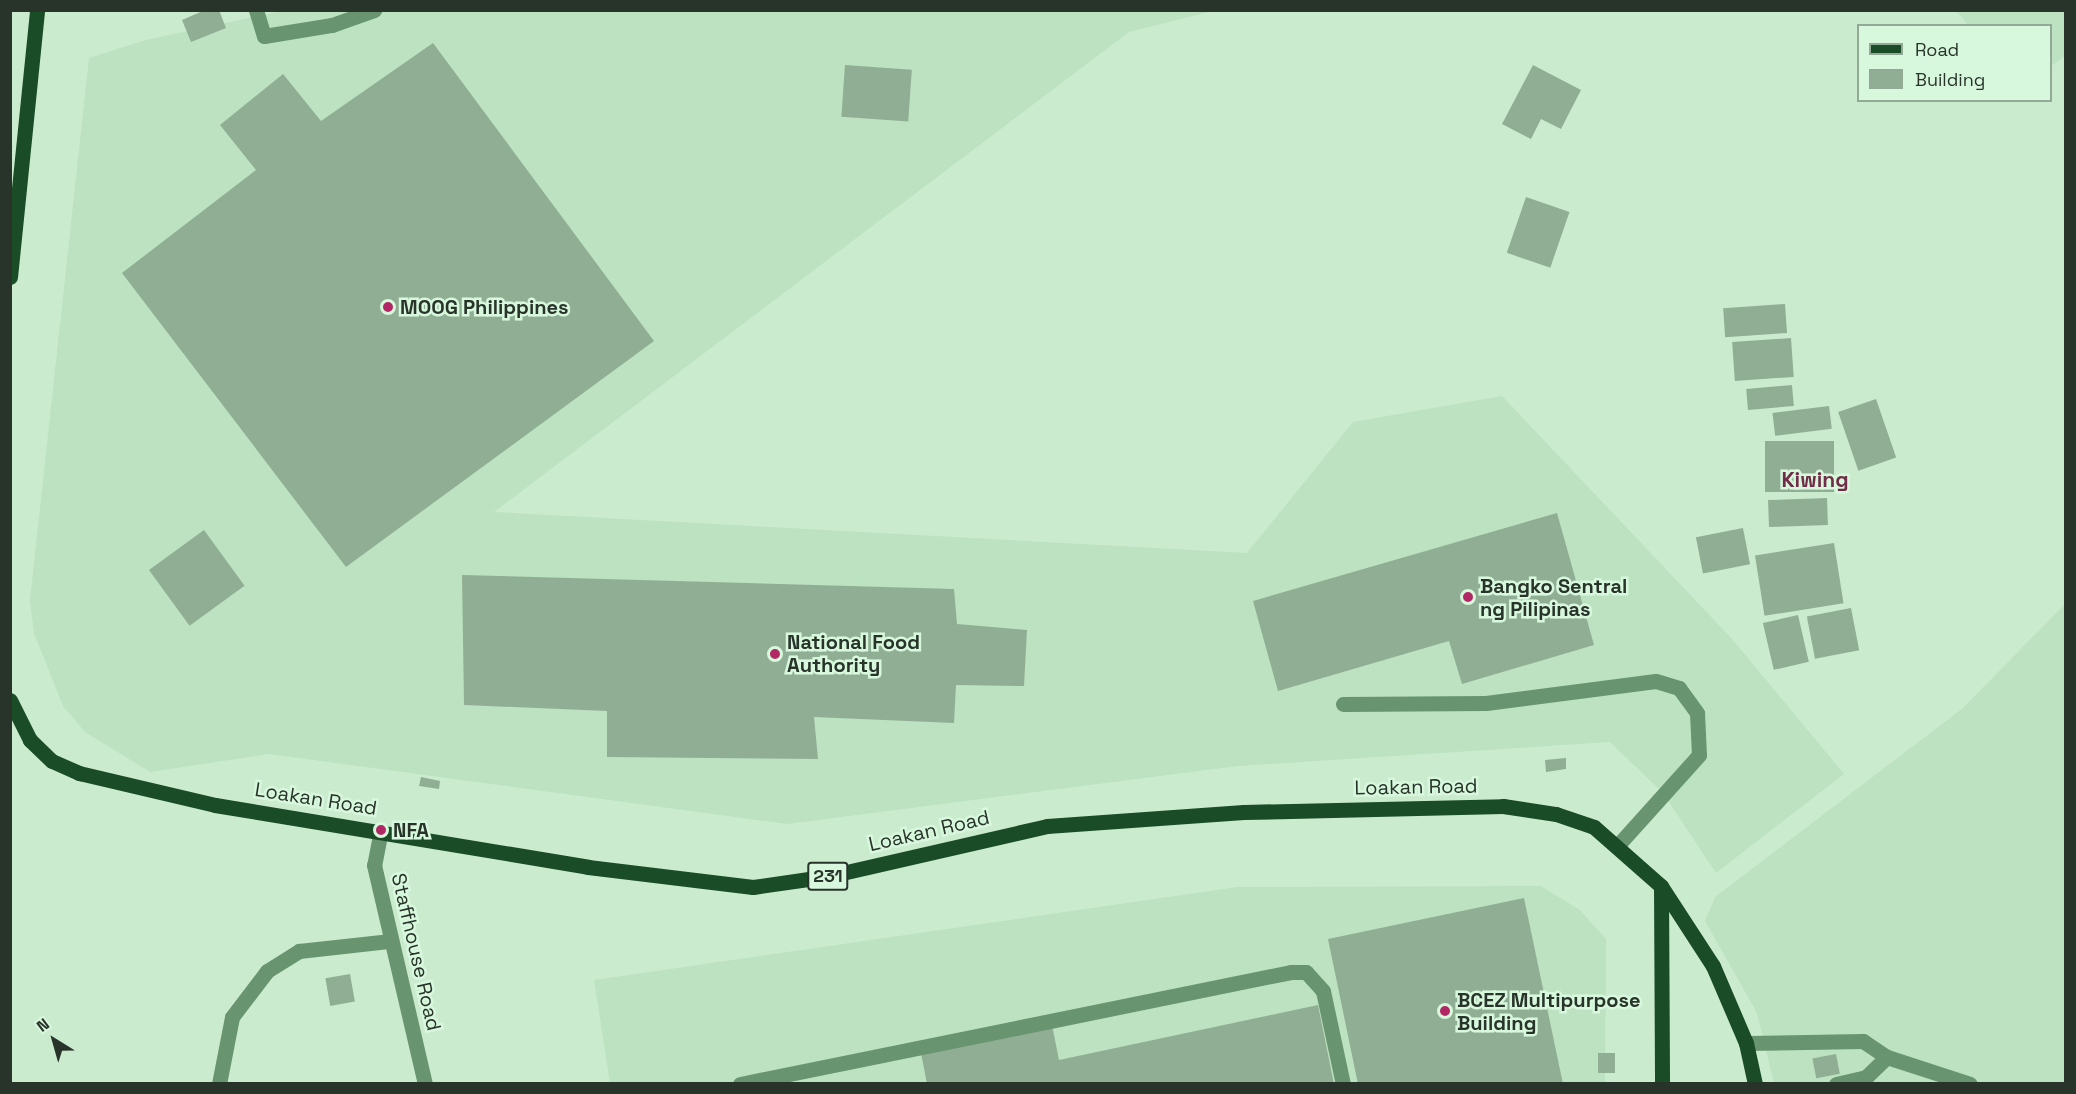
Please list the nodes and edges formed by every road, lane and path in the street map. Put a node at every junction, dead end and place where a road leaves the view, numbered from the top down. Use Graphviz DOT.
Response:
graph roads {
  1 [pos="37,10"];
  2 [pos="256,10"];
  3 [pos="374,10"];
  4 [pos="10,277"];
  5 [pos="10,700"];
  6 [pos="1343,704"];
  7 [pos="381,830"];
  8 [pos="1619,844"];
  9 [pos="1661,886"];
  10 [pos="390,941"];
  11 [pos="1746,1043"];
  12 [pos="1887,1057"];
  13 [pos="219,1083"];
  14 [pos="425,1083"];
  15 [pos="740,1083"];
  16 [pos="1343,1083"];
  17 [pos="1662,1083"];
  18 [pos="1755,1083"];
  19 [pos="1836,1083"];
  20 [pos="1970,1083"];
  1 -- 4 [label="main road"];
  2 -- 3 [label="street"];
  5 -- 7 [label="main road, Loakan Road / 231"];
  6 -- 8 [label="street"];
  7 -- 8 [label="main road, Loakan Road / 231"];
  7 -- 10 [label="street, Staffhouse Road"];
  8 -- 9 [label="main road, Loakan Road / 231"];
  9 -- 11 [label="main road, Loakan Road / 231"];
  9 -- 17 [label="main road"];
  10 -- 13 [label="street"];
  10 -- 14 [label="street, Staffhouse Road"];
  11 -- 12 [label="street"];
  11 -- 18 [label="main road, Loakan Road / 231"];
  12 -- 19 [label="street"];
  12 -- 20 [label="street"];
  15 -- 16 [label="street"];
}
